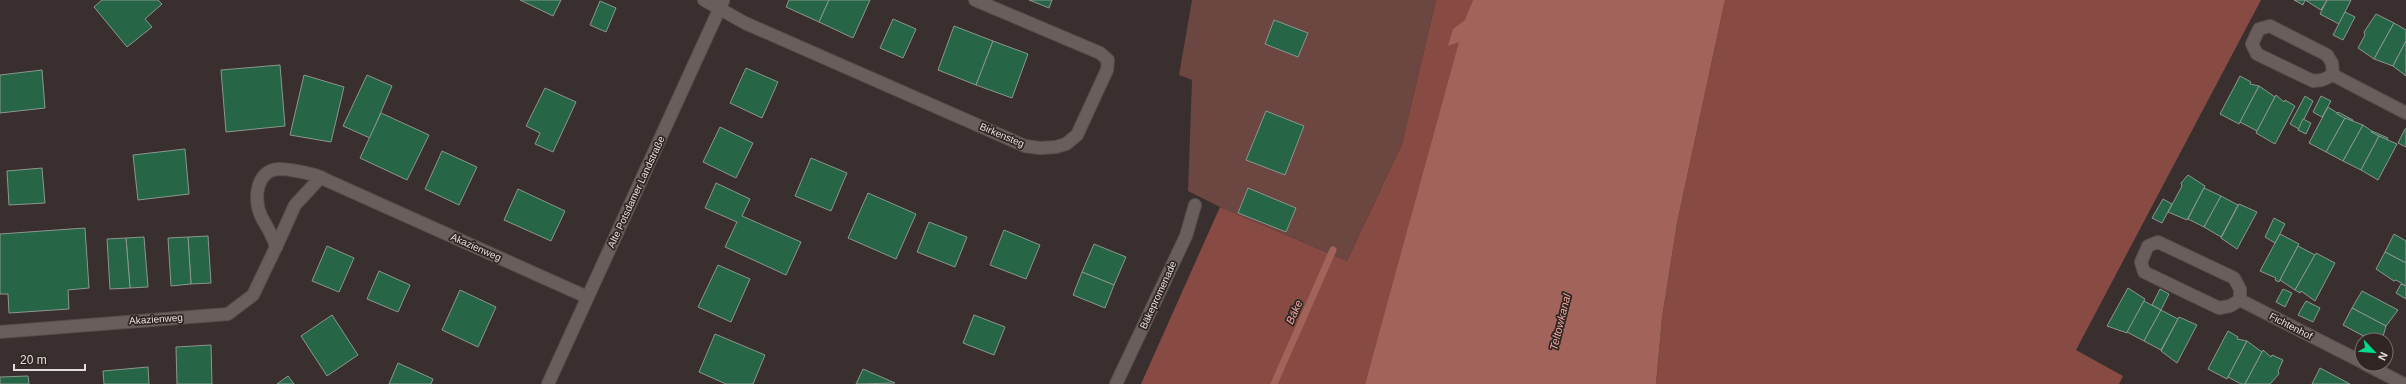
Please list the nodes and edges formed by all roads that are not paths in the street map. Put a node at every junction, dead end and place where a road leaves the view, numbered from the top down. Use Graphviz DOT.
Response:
graph roads {
  1 [pos="704,0"];
  2 [pos="975,0"];
  3 [pos="722,4"];
  4 [pos="2333,75"];
  5 [pos="2406,113"];
  6 [pos="321,177"];
  7 [pos="1195,205"];
  8 [pos="276,247"];
  9 [pos="587,297"];
  10 [pos="2240,300"];
  11 [pos="0,332"];
  12 [pos="2354,358"];
  13 [pos="2384,372"];
  14 [pos="2403,380"];
  15 [pos="548,384"];
  16 [pos="1116,384"];
  1 -- 3 [label="street"];
  2 -- 3 [label="street, Birkensteg"];
  3 -- 9 [label="street, Alte Potsdamer Landstraße"];
  4 -- 4 [label="street"];
  4 -- 5 [label="street"];
  6 -- 8 [label="street, Akazienweg"];
  6 -- 8 [label="street, Akazienweg"];
  6 -- 9 [label="street, Akazienweg"];
  7 -- 16 [label="street, Bäkepromenade"];
  8 -- 11 [label="street, Akazienweg"];
  9 -- 15 [label="street, Alte Potsdamer Landstraße"];
  10 -- 10 [label="street"];
  10 -- 12 [label="street, Fichtenhof"];
  13 -- 14 [label="street"];
}
